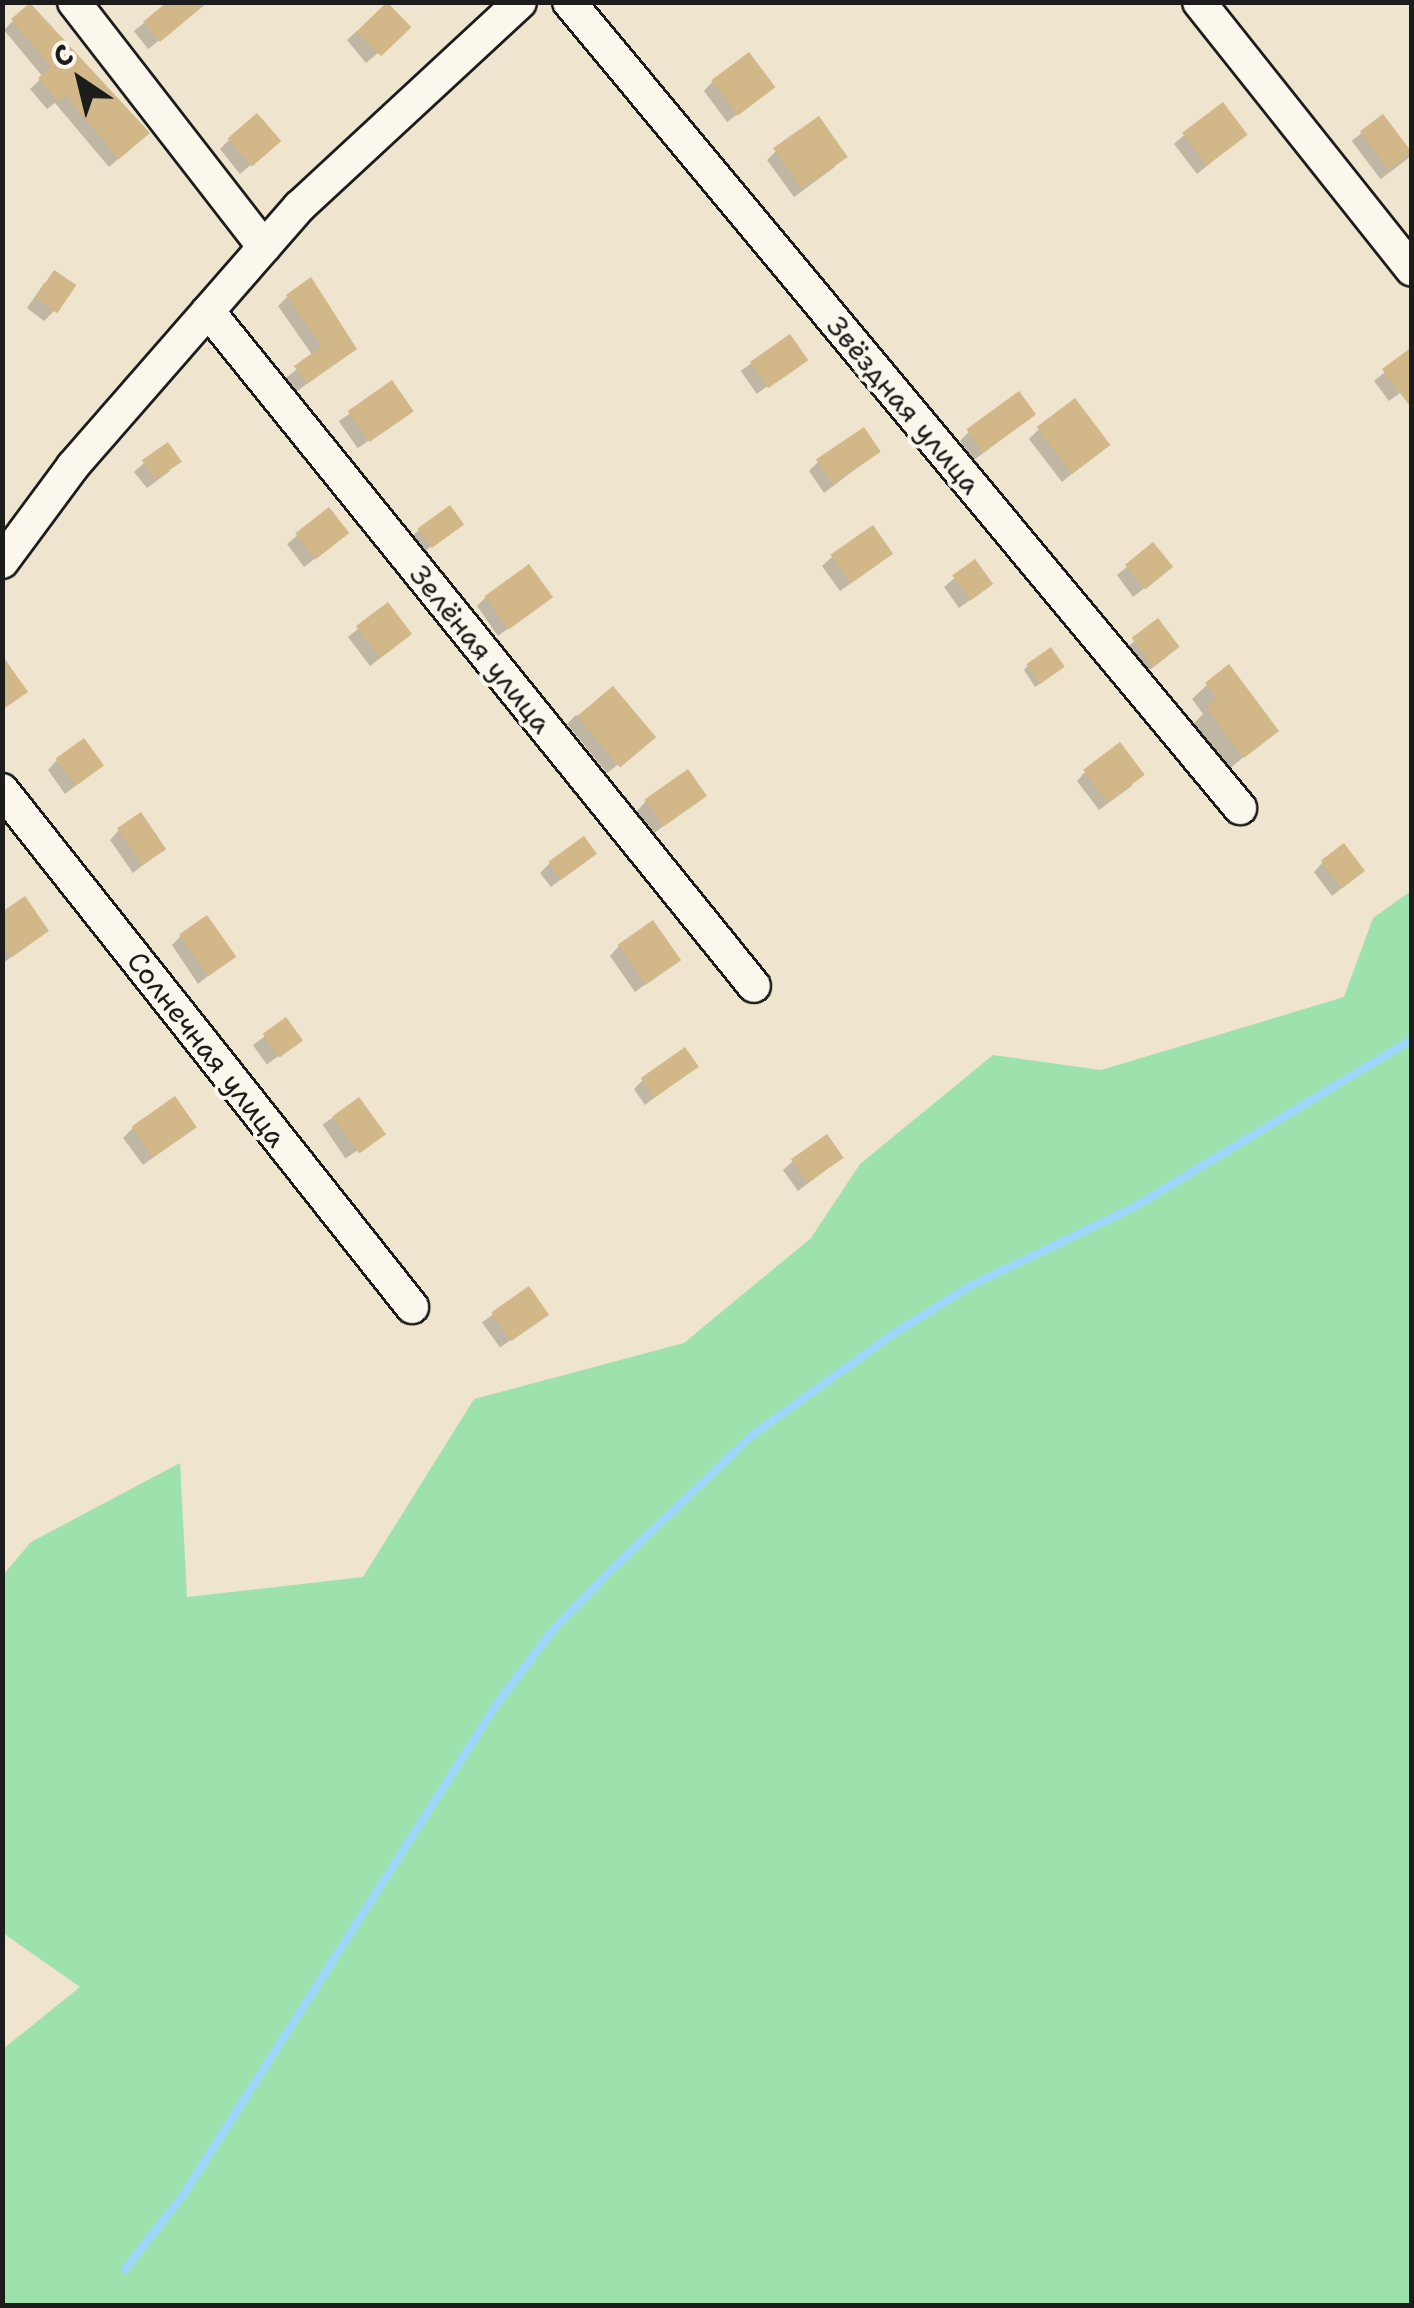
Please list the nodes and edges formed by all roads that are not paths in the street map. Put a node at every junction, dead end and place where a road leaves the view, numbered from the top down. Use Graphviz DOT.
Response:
graph roads {
  1 [pos="74,2"];
  2 [pos="520,2"];
  3 [pos="568,2"];
  4 [pos="1200,2"];
  5 [pos="264,247"];
  6 [pos="1412,270"];
  7 [pos="208,311"];
  8 [pos="4,556"];
  9 [pos="2,790"];
  10 [pos="1240,808"];
  11 [pos="754,986"];
  12 [pos="412,1307"];
  1 -- 5 [label="street"];
  2 -- 5 [label="street"];
  3 -- 10 [label="street, Звёздная улица"];
  4 -- 6 [label="street"];
  5 -- 7 [label="street"];
  7 -- 8 [label="street"];
  7 -- 11 [label="street, Зелёная улица"];
  9 -- 12 [label="street, Солнечная улица"];
}
